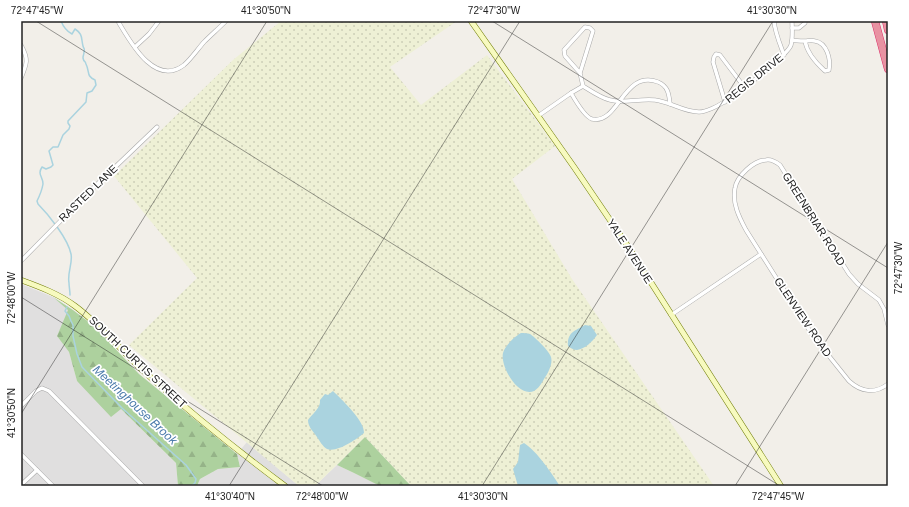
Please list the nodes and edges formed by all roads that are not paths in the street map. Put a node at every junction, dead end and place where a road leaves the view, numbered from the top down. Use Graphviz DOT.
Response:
graph roads {
  1 [pos="118,21"];
  2 [pos="159,21"];
  3 [pos="226,21"];
  4 [pos="471,21"];
  5 [pos="774,21"];
  6 [pos="792,21"];
  7 [pos="805,21"];
  8 [pos="871,21"];
  9 [pos="875,21"];
  10 [pos="886,21"];
  11 [pos="792,28"];
  12 [pos="888,30"];
  13 [pos="792,40"];
  14 [pos="805,41"];
  15 [pos="21,45"];
  16 [pos="135,47"];
  17 [pos="882,48"];
  18 [pos="784,55"];
  19 [pos="888,69"];
  20 [pos="580,72"];
  21 [pos="21,78"];
  22 [pos="583,86"];
  23 [pos="745,88"];
  24 [pos="571,93"];
  25 [pos="619,102"];
  26 [pos="724,102"];
  27 [pos="670,104"];
  28 [pos="538,116"];
  29 [pos="157,127"];
  30 [pos="762,254"];
  31 [pos="21,261"];
  32 [pos="21,280"];
  33 [pos="671,314"];
  34 [pos="888,325"];
  35 [pos="888,384"];
  36 [pos="21,406"];
  37 [pos="21,454"];
  38 [pos="37,470"];
  39 [pos="21,485"];
  40 [pos="53,486"];
  41 [pos="143,486"];
  42 [pos="285,486"];
  43 [pos="781,486"];
  1 -- 16 [label="street"];
  2 -- 16 [label="street"];
  3 -- 16 [label="street"];
  4 -- 28 [label="street, YALE AVENUE"];
  5 -- 18 [label="street"];
  6 -- 11 [label="street, REGIS DRIVE"];
  7 -- 11 [label="street"];
  8 -- 17 [label="highway"];
  9 -- 17 [label="highway"];
  10 -- 12 [label="highway"];
  11 -- 13 [label="street, REGIS DRIVE"];
  13 -- 14 [label="street"];
  13 -- 18 [label="street, REGIS DRIVE"];
  14 -- 14 [label="street"];
  15 -- 21 [label="street"];
  17 -- 19 [label="highway"];
  18 -- 23 [label="street, REGIS DRIVE"];
  20 -- 20 [label="street"];
  20 -- 22 [label="street"];
  22 -- 24 [label="street"];
  22 -- 25 [label="street, REGIS DRIVE"];
  23 -- 26 [label="street, REGIS DRIVE"];
  23 -- 26 [label="street"];
  24 -- 25 [label="street"];
  24 -- 28 [label="street"];
  25 -- 27 [label="street, REGIS DRIVE"];
  25 -- 27 [label="street"];
  26 -- 27 [label="street, REGIS DRIVE"];
  28 -- 33 [label="street, YALE AVENUE"];
  29 -- 31 [label="street, RASTED LANE"];
  30 -- 33 [label="street"];
  30 -- 34 [label="street, GREENBRIAR ROAD"];
  30 -- 35 [label="street, GLENVIEW ROAD"];
  32 -- 42 [label="street, SOUTH CURTIS STREET"];
  33 -- 43 [label="street, YALE AVENUE"];
  36 -- 41 [label="street"];
  37 -- 38 [label="street"];
  38 -- 39 [label="street"];
  38 -- 40 [label="street"];
}
